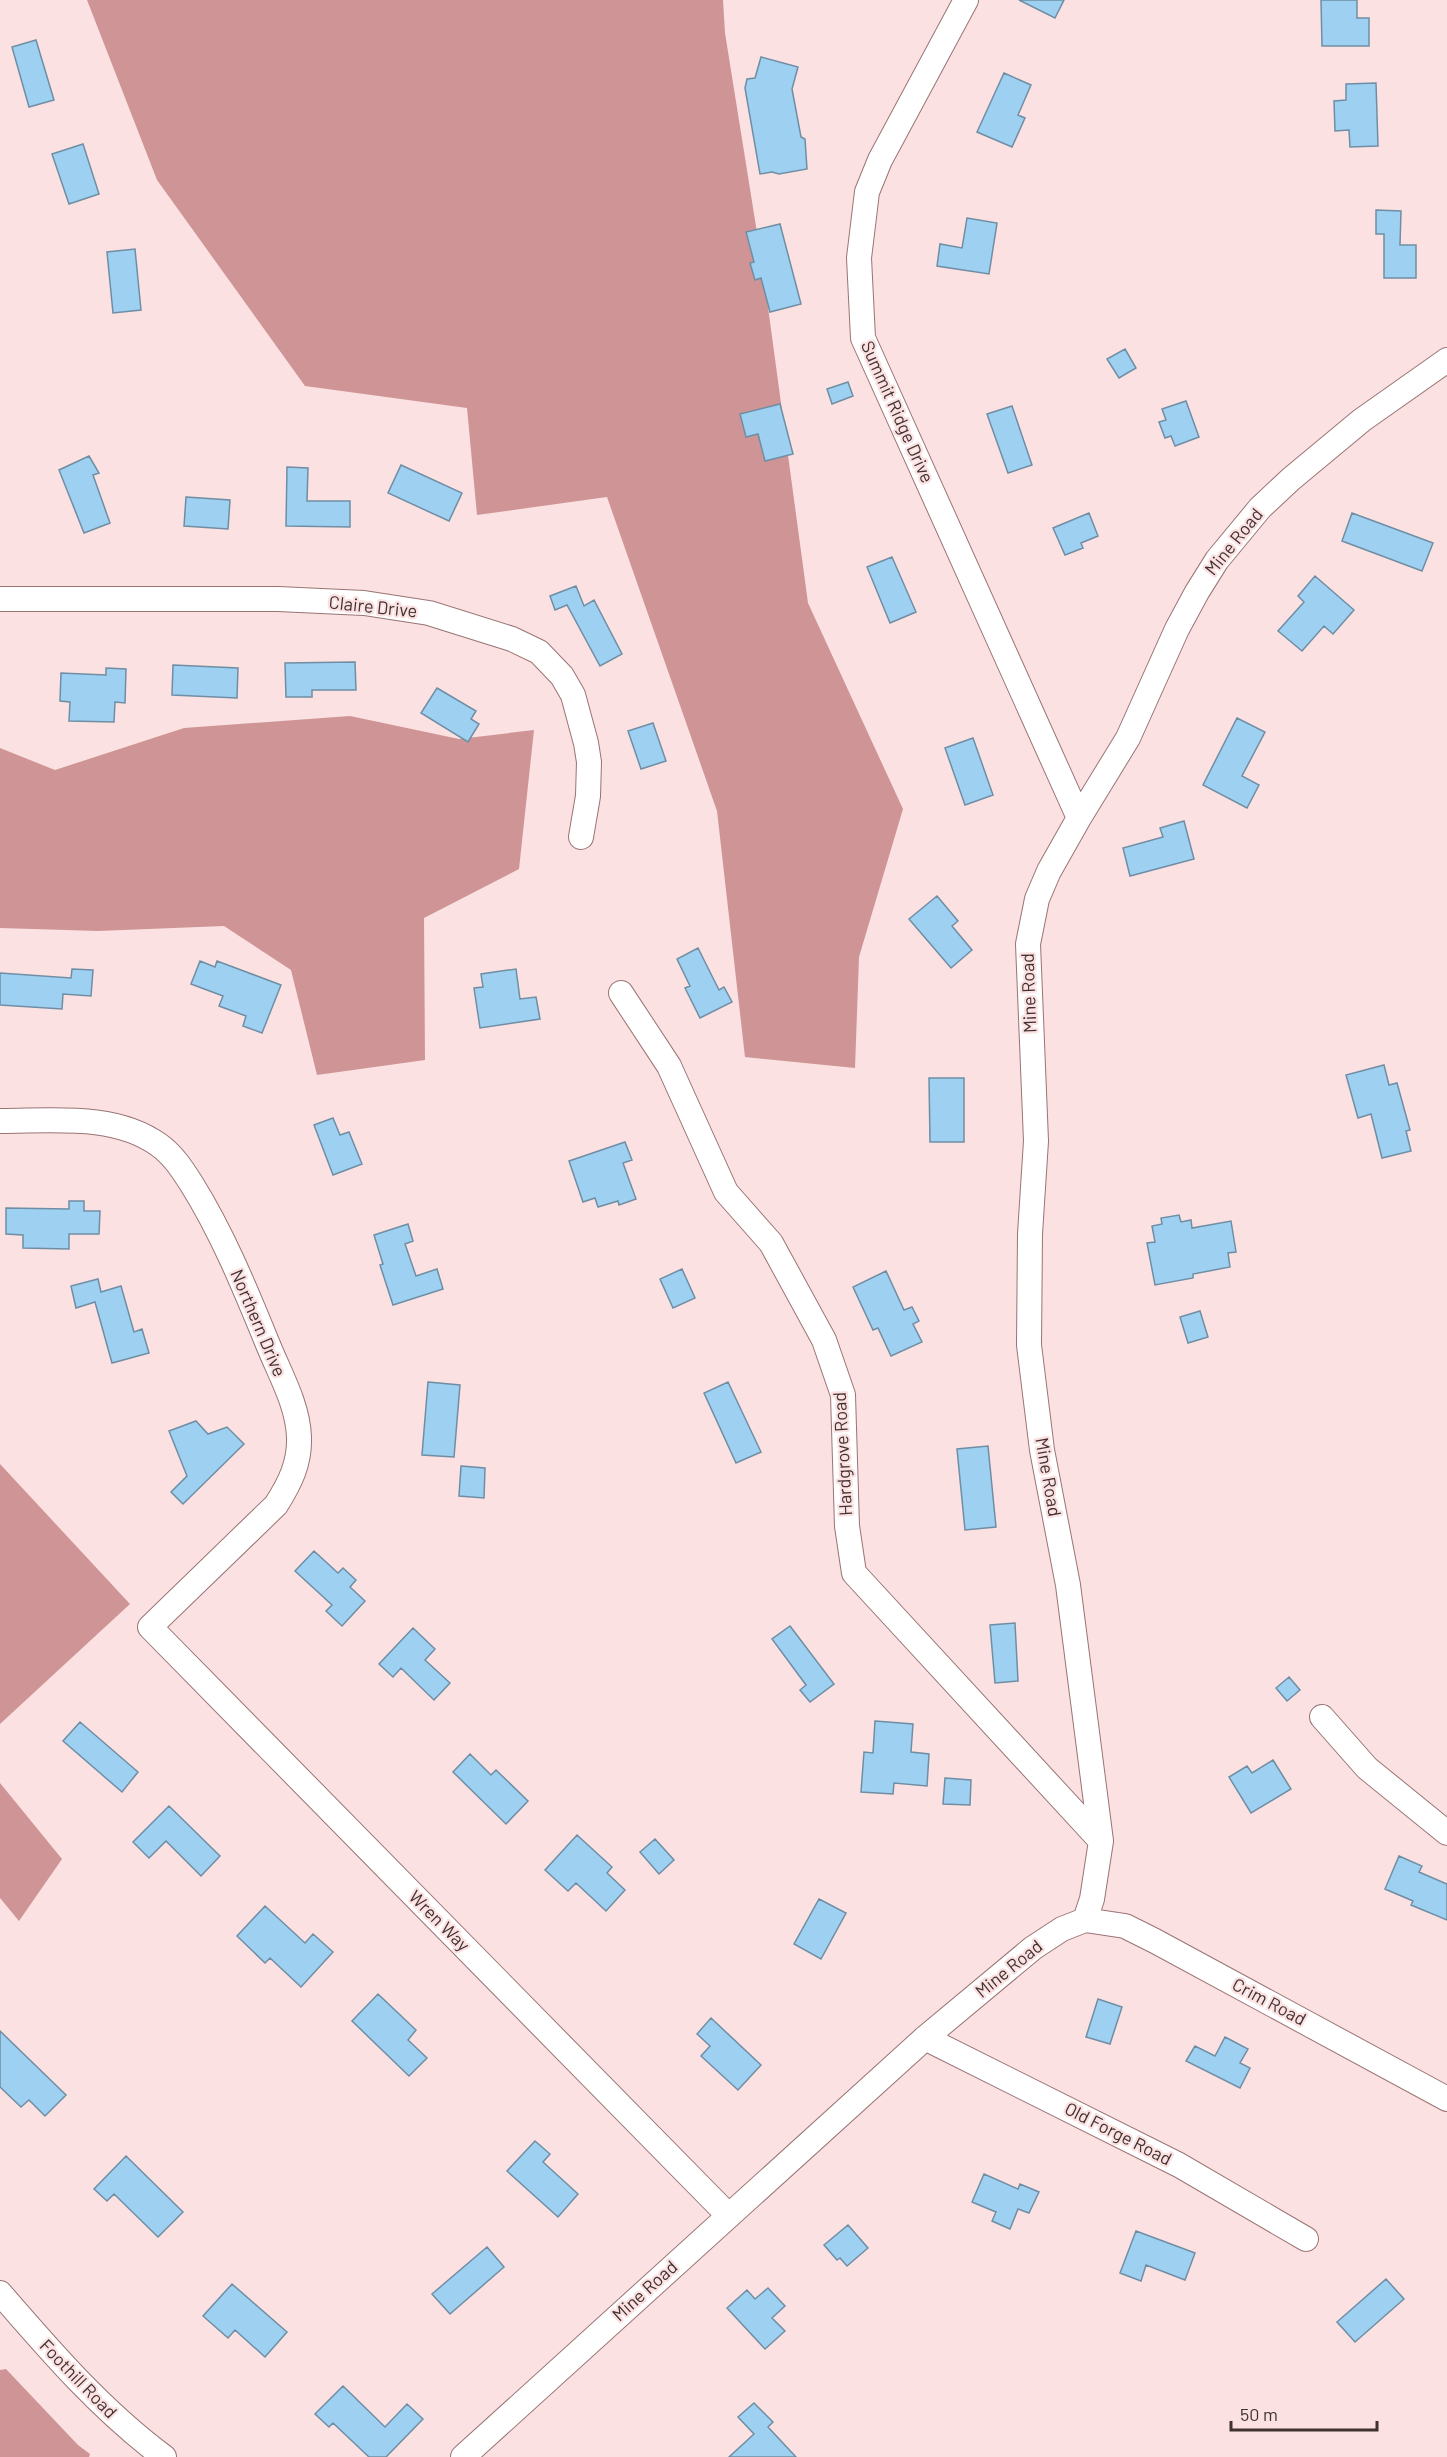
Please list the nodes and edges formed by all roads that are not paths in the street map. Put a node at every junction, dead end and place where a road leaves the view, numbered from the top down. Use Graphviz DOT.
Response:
graph roads {
  1 [pos="966,0"];
  2 [pos="1447,360"];
  3 [pos="0,599"];
  4 [pos="1079,818"];
  5 [pos="581,837"];
  6 [pos="621,993"];
  7 [pos="0,1121"];
  8 [pos="150,1627"];
  9 [pos="1322,1717"];
  10 [pos="1447,1833"];
  11 [pos="1101,1841"];
  12 [pos="1085,1920"];
  13 [pos="925,2038"];
  14 [pos="1447,2099"];
  15 [pos="728,2215"];
  16 [pos="1306,2239"];
  17 [pos="0,2293"];
  18 [pos="164,2457"];
  19 [pos="463,2457"];
  1 -- 4 [label="street, Summit Ridge Drive"];
  2 -- 4 [label="street, Mine Road"];
  3 -- 5 [label="street, Claire Drive"];
  4 -- 11 [label="street, Mine Road"];
  6 -- 11 [label="street, Hardgrove Road"];
  7 -- 8 [label="street, Northern Drive"];
  8 -- 15 [label="street, Wren Way"];
  9 -- 10 [label="street"];
  11 -- 12 [label="street, Mine Road"];
  12 -- 13 [label="street, Mine Road"];
  12 -- 14 [label="street, Crim Road"];
  13 -- 15 [label="street, Mine Road"];
  13 -- 16 [label="street, Old Forge Road"];
  15 -- 19 [label="street, Mine Road"];
  17 -- 18 [label="street, Foothill Road"];
}
